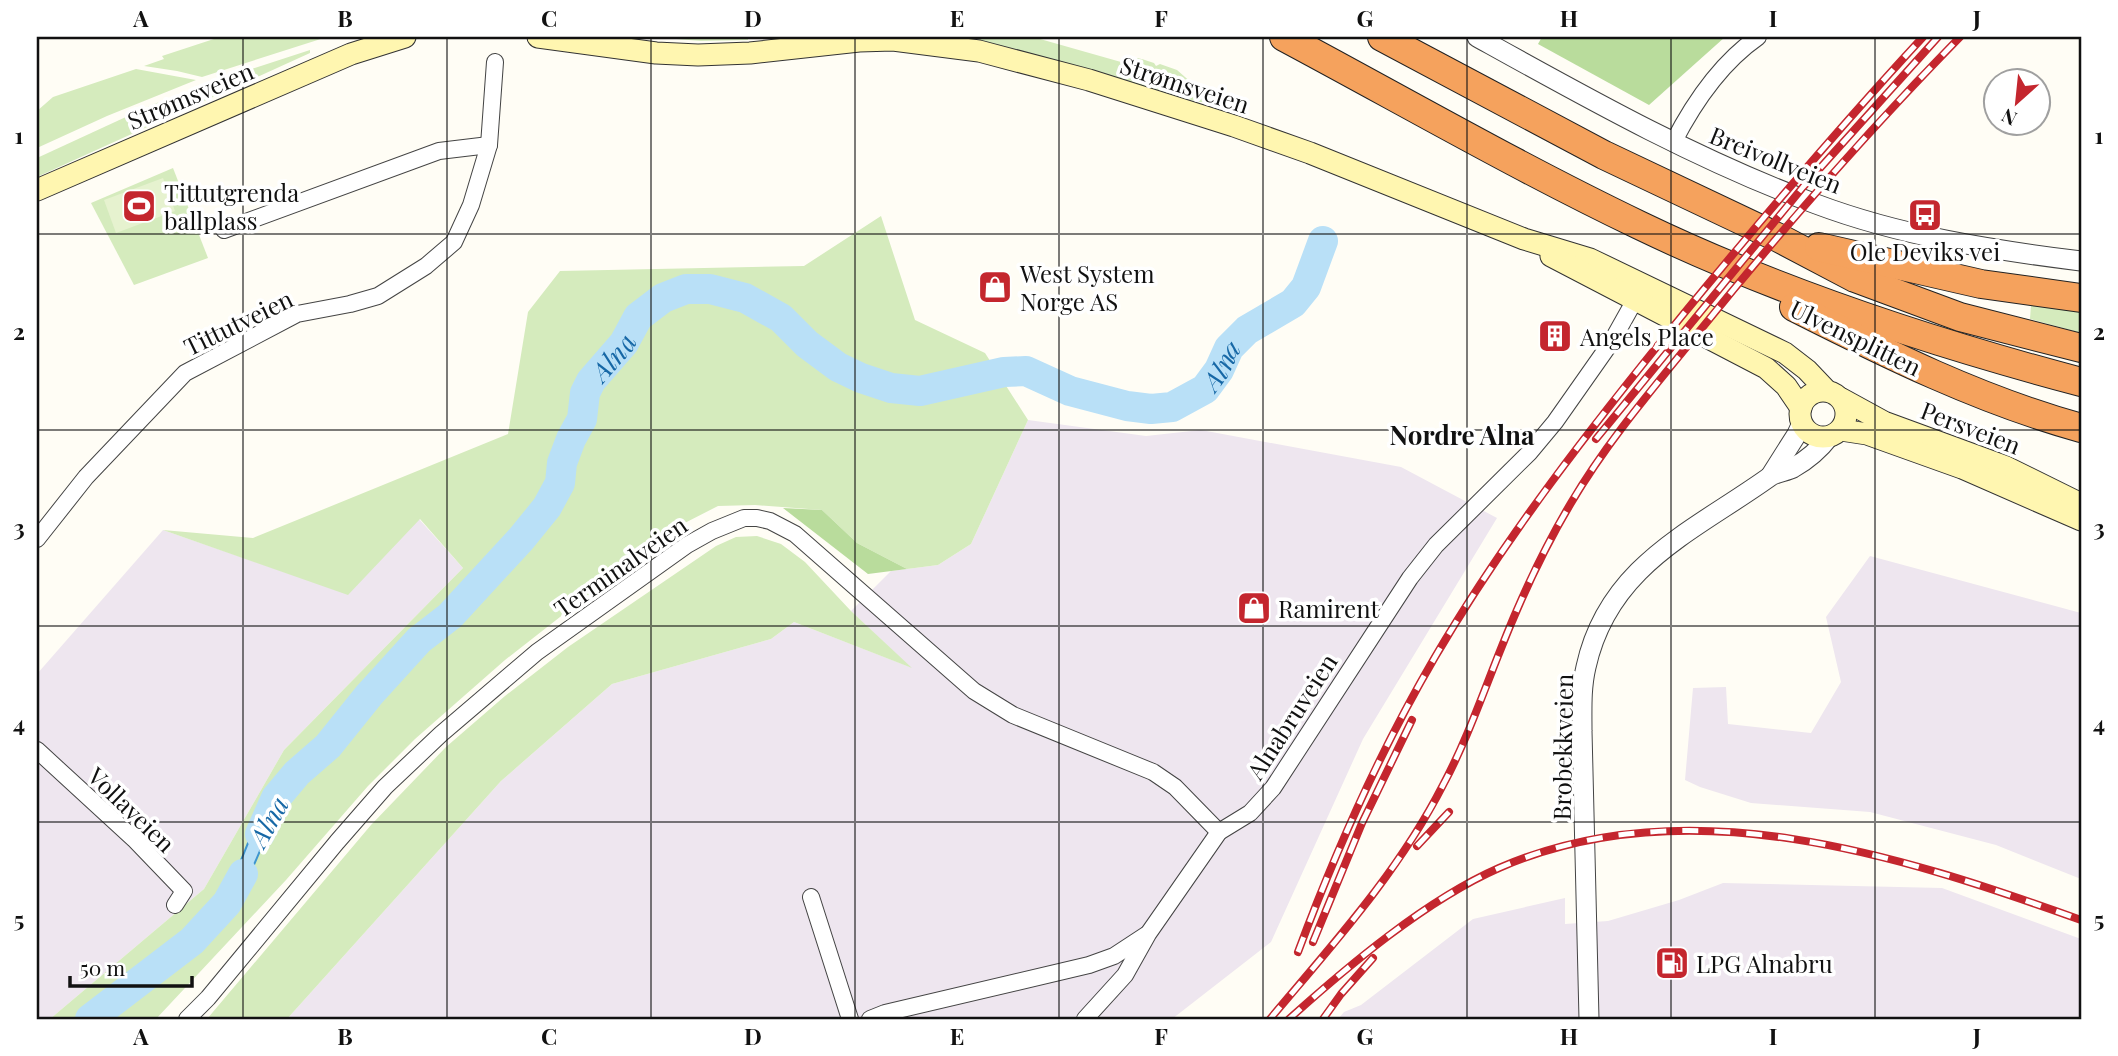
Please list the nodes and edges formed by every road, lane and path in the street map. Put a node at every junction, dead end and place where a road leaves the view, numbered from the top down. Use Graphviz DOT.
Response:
graph roads {
  1 [pos="405,37"];
  2 [pos="538,37"];
  3 [pos="1284,37"];
  4 [pos="1382,37"];
  5 [pos="1477,37"];
  6 [pos="1758,37"];
  7 [pos="595,41"];
  8 [pos="495,62"];
  9 [pos="1673,143"];
  10 [pos="489,145"];
  11 [pos="37,190"];
  12 [pos="1640,226"];
  13 [pos="224,230"];
  14 [pos="1779,238"];
  15 [pos="2081,261"];
  16 [pos="1640,292"];
  17 [pos="2081,298"];
  18 [pos="2081,348"];
  19 [pos="2081,382"];
  20 [pos="1834,395"];
  21 [pos="1801,415"];
  22 [pos="2081,428"];
  23 [pos="1835,433"];
  24 [pos="1771,475"];
  25 [pos="2081,504"];
  26 [pos="2081,520"];
  27 [pos="37,539"];
  28 [pos="37,750"];
  29 [pos="1219,832"];
  30 [pos="811,897"];
  31 [pos="175,905"];
  32 [pos="1148,934"];
  33 [pos="187,1019"];
  34 [pos="850,1019"];
  35 [pos="870,1019"];
  36 [pos="1085,1019"];
  37 [pos="1589,1019"];
  1 -- 11 [label="main road, Strømsveien"];
  2 -- 7 [label="main road, Strømsveien"];
  3 -- 12 [label="highway"];
  4 -- 14 [label="highway"];
  5 -- 9 [label="street, Breivollveien"];
  6 -- 9 [label="street"];
  7 -- 16 [label="main road, Strømsveien"];
  8 -- 10 [label="street, Tittutveien"];
  9 -- 15 [label="street, Breivollveien"];
  10 -- 13 [label="street"];
  10 -- 27 [label="street, Tittutveien"];
  12 -- 19 [label="highway"];
  12 -- 22 [label="highway, Ulvensplitten"];
  14 -- 17 [label="highway"];
  14 -- 18 [label="highway"];
  16 -- 20 [label="main road, Strømsveien"];
  16 -- 21 [label="main road, Strømsveien"];
  16 -- 29 [label="street, Alnabruveien"];
  20 -- 21 [label="main road"];
  20 -- 23 [label="main road"];
  20 -- 25 [label="main road, Persveien"];
  21 -- 23 [label="main road"];
  21 -- 24 [label="street, Brobekkveien"];
  23 -- 24 [label="street, Brobekkveien"];
  23 -- 26 [label="main road, Persveien"];
  24 -- 37 [label="street, Brobekkveien"];
  28 -- 31 [label="street, Vollaveien"];
  29 -- 32 [label="street, Alnabruveien"];
  29 -- 33 [label="street, Terminalveien"];
  30 -- 34 [label="street"];
  32 -- 35 [label="street, Alnabruveien"];
  32 -- 36 [label="street, Alnabruveien"];
}
